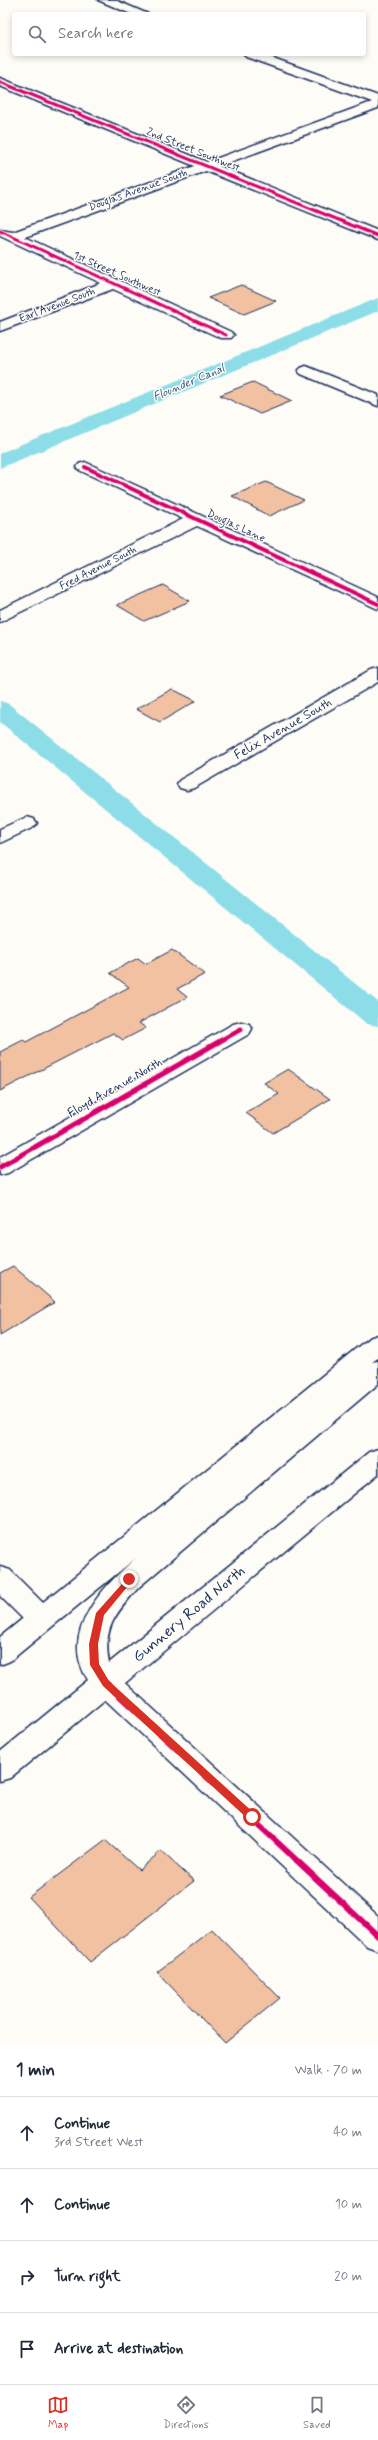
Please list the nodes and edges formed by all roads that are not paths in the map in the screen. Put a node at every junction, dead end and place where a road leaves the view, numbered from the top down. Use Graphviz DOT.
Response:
graph roads {
  1 [pos="104,0"];
  2 [pos="137,12"];
  3 [pos="256,56"];
  4 [pos="0,82"];
  5 [pos="378,100"];
  6 [pos="378,104"];
  7 [pos="206,166"];
  8 [pos="6,234"];
  9 [pos="378,236"];
  10 [pos="114,284"];
  11 [pos="0,327"];
  12 [pos="226,335"];
  13 [pos="306,371"];
  14 [pos="378,401"];
  15 [pos="85,467"];
  16 [pos="197,519"];
  17 [pos="378,604"];
  18 [pos="0,617"];
  19 [pos="378,674"];
  20 [pos="187,784"];
  21 [pos="27,824"];
  22 [pos="0,837"];
  23 [pos="241,1029"];
  24 [pos="0,1167"];
  25 [pos="378,1344"];
  26 [pos="378,1370"];
  27 [pos="378,1459"];
  28 [pos="0,1578"];
  29 [pos="41,1619"];
  30 [pos="0,1653"];
  31 [pos="106,1683"];
  32 [pos="0,1769"];
  33 [pos="378,1936"];
  1 -- 2 [label="street"];
  3 -- 5 [label="street"];
  4 -- 7 [label="street, 2nd Street Southwest"];
  6 -- 7 [label="street, Douglas Avenue South"];
  7 -- 8 [label="street, Douglas Avenue South"];
  7 -- 9 [label="street, 2nd Street Southwest"];
  8 -- 10 [label="street, 1st Street Southwest"];
  10 -- 11 [label="street, Earl Avenue South"];
  10 -- 12 [label="street, 1st Street Southwest"];
  13 -- 14 [label="street"];
  15 -- 16 [label="street, Douglas Lane"];
  16 -- 17 [label="street, Douglas Lane"];
  16 -- 18 [label="street, Fred Avenue South"];
  19 -- 20 [label="street, Felix Avenue South"];
  21 -- 22 [label="street"];
  23 -- 24 [label="street, Floyd Avenue North"];
  25 -- 29 [label="street"];
  26 -- 31 [label="street"];
  27 -- 31 [label="street, Gunnery Road North"];
  28 -- 29 [label="street"];
  29 -- 30 [label="street"];
  31 -- 32 [label="street, Gunnery Road North"];
  31 -- 33 [label="street"];
}
